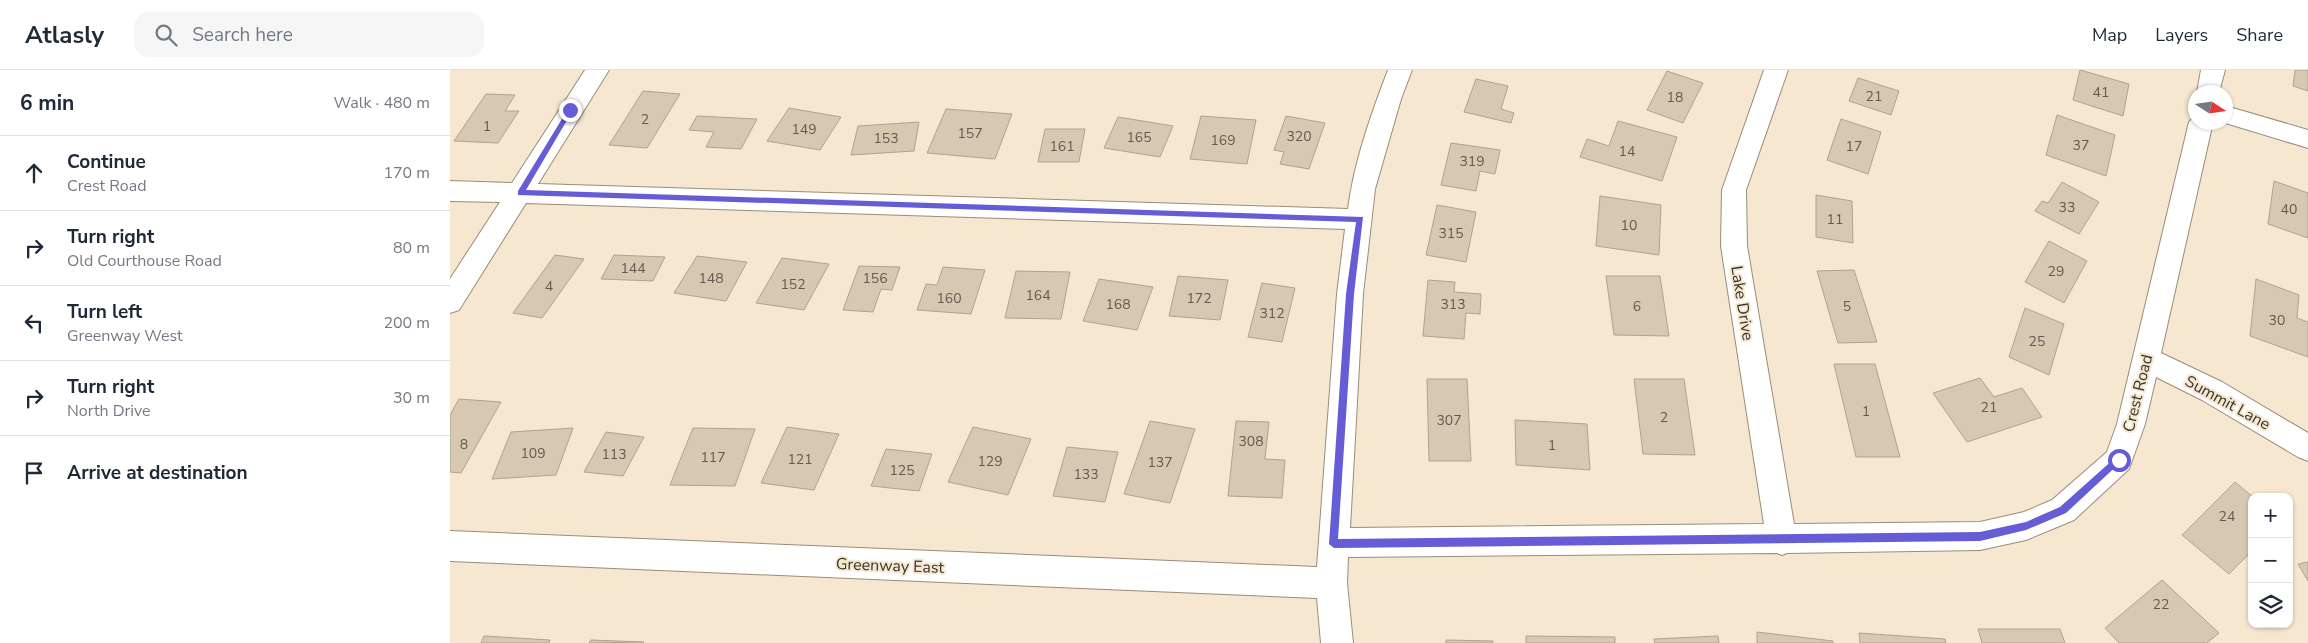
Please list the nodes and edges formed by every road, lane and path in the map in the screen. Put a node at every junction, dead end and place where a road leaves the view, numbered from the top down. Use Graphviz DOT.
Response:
graph roads {
  1 [pos="597,70"];
  2 [pos="1400,70"];
  3 [pos="1776,70"];
  4 [pos="2213,70"];
  5 [pos="2210,85"];
  6 [pos="2233,117"];
  7 [pos="2199,130"];
  8 [pos="2308,139"];
  9 [pos="450,191"];
  10 [pos="520,193"];
  11 [pos="1360,220"];
  12 [pos="450,302"];
  13 [pos="2146,359"];
  14 [pos="2308,448"];
  15 [pos="1782,540"];
  16 [pos="1334,544"];
  17 [pos="450,546"];
  18 [pos="1331,583"];
  19 [pos="1337,643"];
  1 -- 10 [label="street"];
  2 -- 11 [label="street"];
  3 -- 15 [label="street, Lake Drive"];
  4 -- 5 [label="street"];
  6 -- 8 [label="street"];
  7 -- 13 [label="street, Crest Road"];
  9 -- 10 [label="street"];
  10 -- 11 [label="street"];
  10 -- 12 [label="street"];
  11 -- 16 [label="street"];
  13 -- 14 [label="street, Summit Lane"];
  13 -- 15 [label="street, Crest Road"];
  15 -- 16 [label="street, Crest Road"];
  16 -- 18 [label="street"];
  17 -- 18 [label="street, Greenway East"];
  18 -- 19 [label="street"];
}
